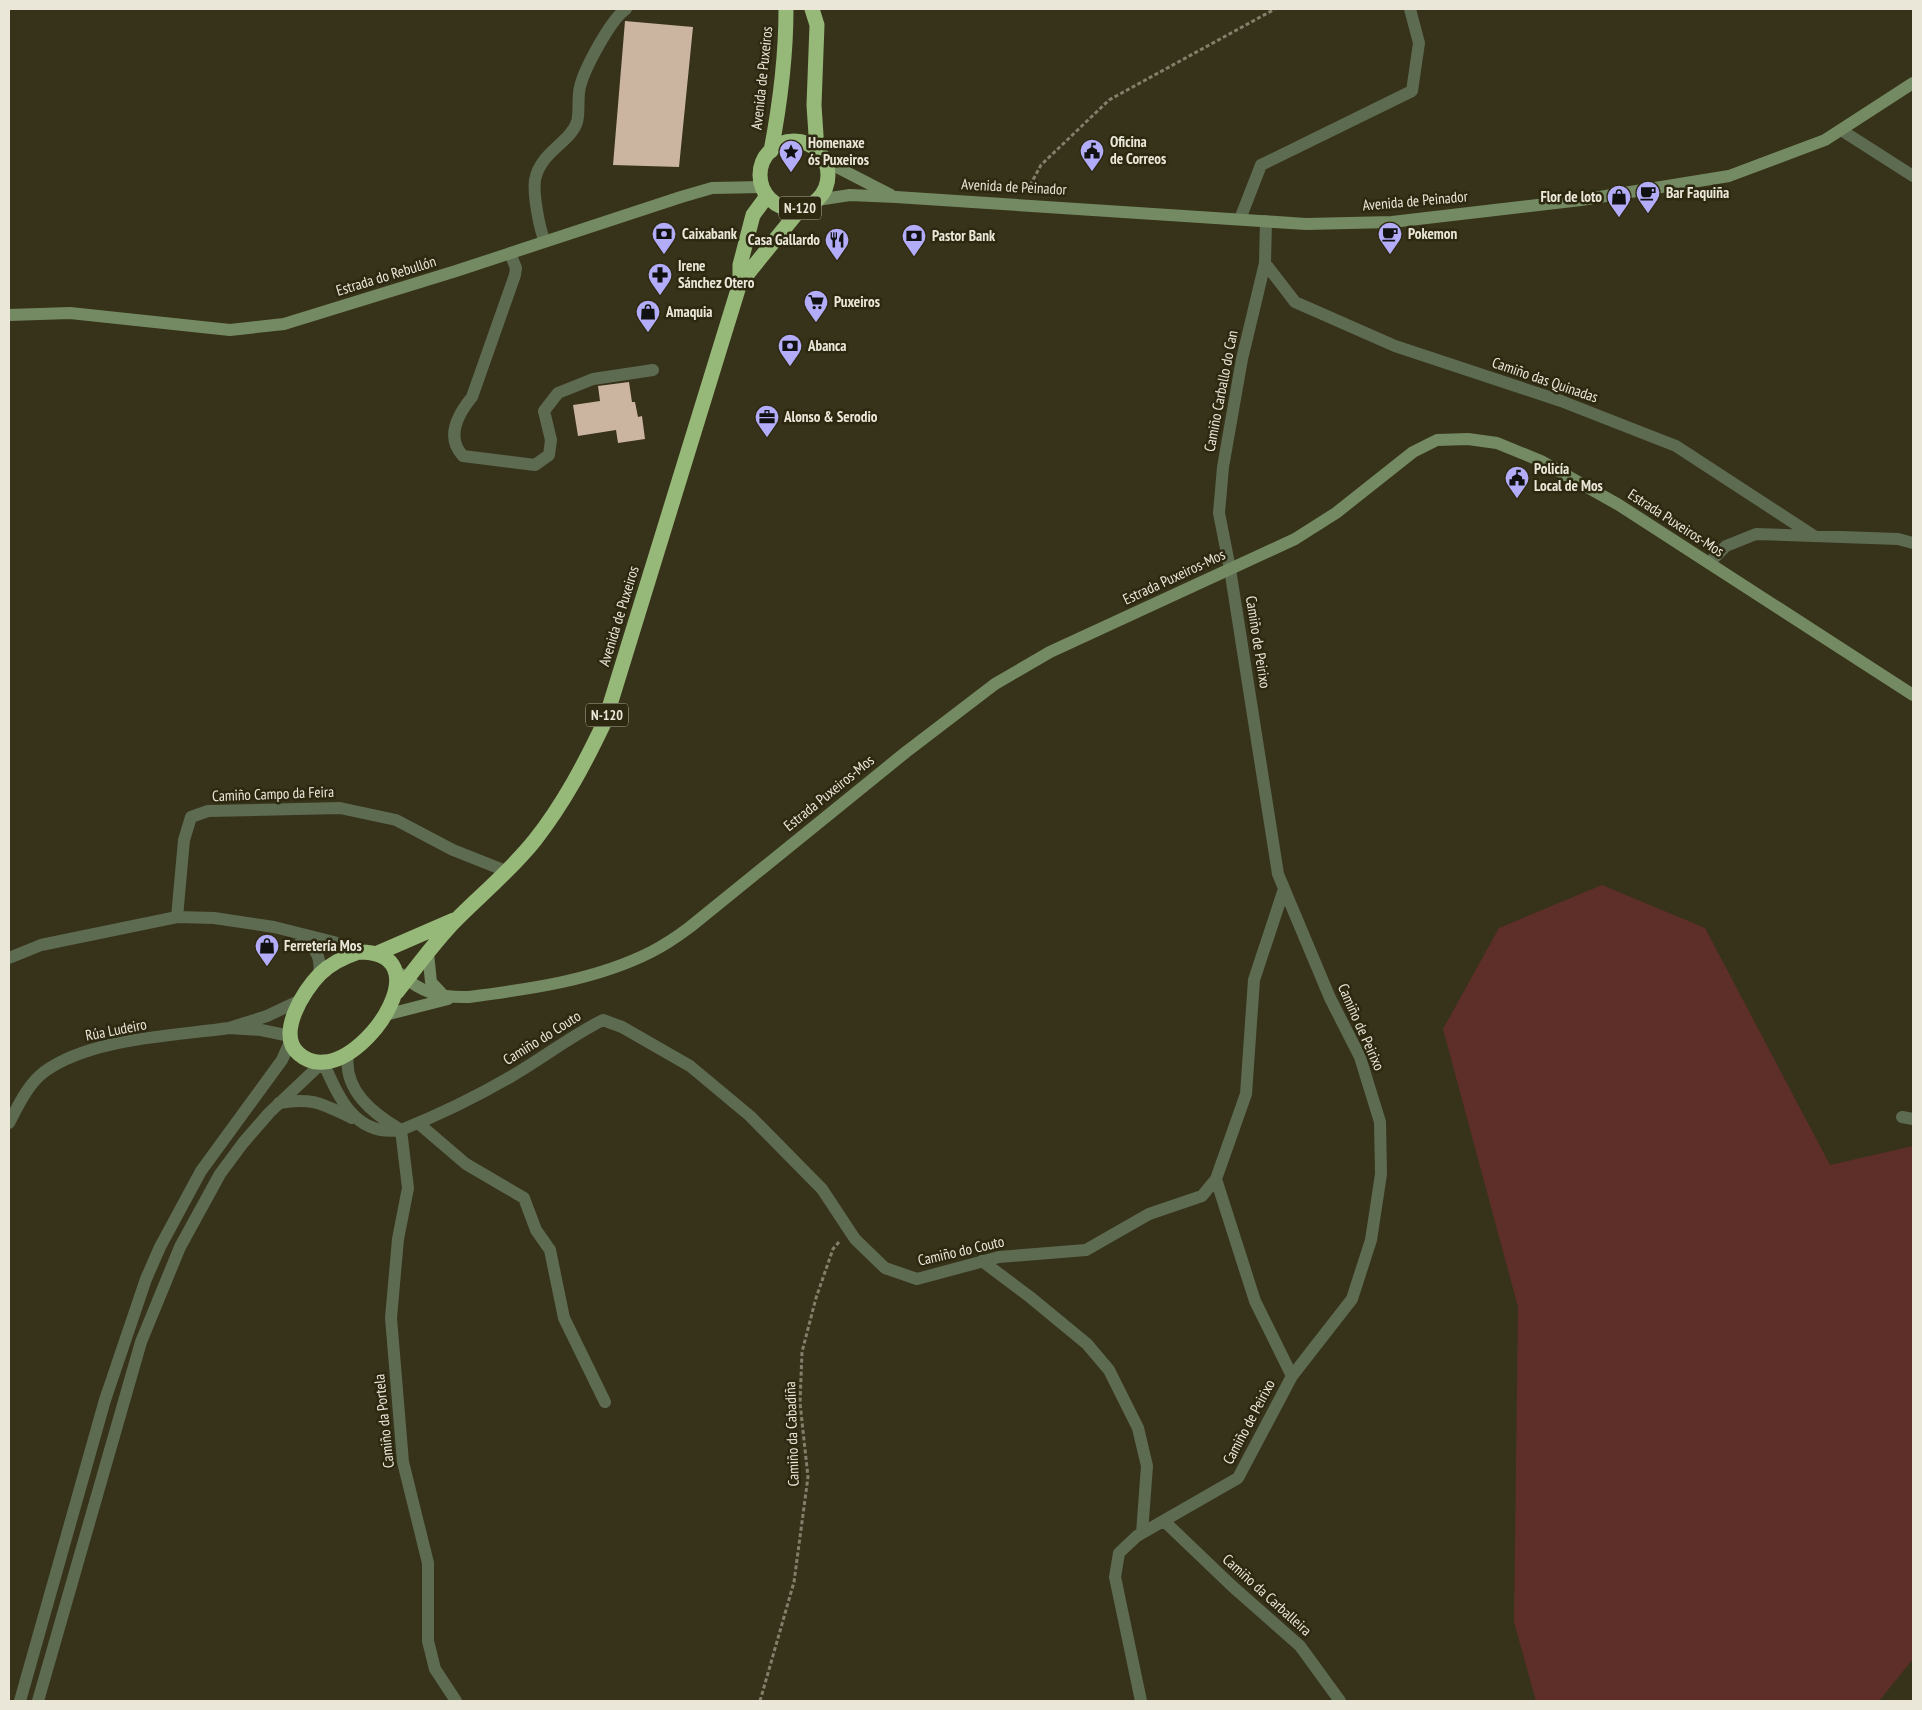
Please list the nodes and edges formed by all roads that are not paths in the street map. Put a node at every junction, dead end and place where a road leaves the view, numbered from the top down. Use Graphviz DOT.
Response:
graph roads {
  1 [pos="626,9"];
  2 [pos="786,9"];
  3 [pos="812,9"];
  4 [pos="1410,9"];
  5 [pos="1913,83"];
  6 [pos="1841,130"];
  7 [pos="771,151"];
  8 [pos="821,156"];
  9 [pos="1913,176"];
  10 [pos="765,191"];
  11 [pos="896,197"];
  12 [pos="817,200"];
  13 [pos="801,208"];
  14 [pos="1240,218"];
  15 [pos="1266,221"];
  16 [pos="545,241"];
  17 [pos="510,253"];
  18 [pos="1265,263"];
  19 [pos="740,283"];
  20 [pos="9,315"];
  21 [pos="653,370"];
  22 [pos="1814,536"];
  23 [pos="1913,543"];
  24 [pos="1709,564"];
  25 [pos="1230,569"];
  26 [pos="1913,695"];
  27 [pos="506,871"];
  28 [pos="1284,889"];
  29 [pos="177,917"];
  30 [pos="457,919"];
  31 [pos="299,935"];
  32 [pos="359,952"];
  33 [pos="378,953"];
  34 [pos="428,953"];
  35 [pos="9,958"];
  36 [pos="393,966"];
  37 [pos="319,975"];
  38 [pos="407,980"];
  39 [pos="397,992"];
  40 [pos="449,997"];
  41 [pos="301,1000"];
  42 [pos="385,1015"];
  43 [pos="230,1028"];
  44 [pos="290,1039"];
  45 [pos="348,1054"];
  46 [pos="323,1062"];
  47 [pos="279,1103"];
  48 [pos="360,1121"];
  49 [pos="9,1123"];
  50 [pos="418,1123"];
  51 [pos="401,1130"];
  52 [pos="1216,1179"];
  53 [pos="982,1261"];
  54 [pos="1292,1376"];
  55 [pos="605,1402"];
  56 [pos="1164,1521"];
  57 [pos="1142,1534"];
  58 [pos="20,1701"];
  59 [pos="38,1701"];
  60 [pos="456,1701"];
  61 [pos="1141,1701"];
  62 [pos="1340,1701"];
  1 -- 16 [label="street"];
  2 -- 7 [label="highway, Avenida de Puxeiros / N-120"];
  3 -- 8 [label="highway, N-120"];
  4 -- 14 [label="street"];
  5 -- 6 [label="street, Avenida de Peinador"];
  6 -- 9 [label="street"];
  6 -- 15 [label="street, Avenida de Peinador"];
  7 -- 8 [label="highway"];
  7 -- 10 [label="highway, N-120"];
  8 -- 11 [label="street, Avenida de Peinador"];
  8 -- 12 [label="highway, N-120"];
  10 -- 13 [label="highway, N-120"];
  10 -- 16 [label="street, Estrada do Rebullón"];
  10 -- 19 [label="highway, Avenida de Puxeiros / N-120"];
  11 -- 12 [label="street, Avenida de Peinador"];
  11 -- 14 [label="street, Avenida de Peinador"];
  12 -- 13 [label="highway, N-120"];
  13 -- 19 [label="highway, Avenida de Puxeiros / N-120"];
  14 -- 15 [label="street, Avenida de Peinador"];
  15 -- 18 [label="street, Camiño Carballo do Can"];
  16 -- 17 [label="street, Estrada do Rebullón"];
  17 -- 20 [label="street, Estrada do Rebullón"];
  17 -- 21 [label="street"];
  18 -- 22 [label="street, Camiño das Quinadas"];
  18 -- 25 [label="street, Camiño Carballo do Can"];
  19 -- 27 [label="highway, Avenida de Puxeiros / N-120"];
  22 -- 23 [label="street"];
  22 -- 24 [label="street"];
  24 -- 25 [label="street, Estrada Puxeiros-Mos"];
  24 -- 26 [label="street, Estrada Puxeiros-Mos"];
  25 -- 28 [label="street, Camiño de Peirixo"];
  25 -- 40 [label="street, Estrada Puxeiros-Mos"];
  27 -- 29 [label="street, Camiño Campo da Feira"];
  27 -- 30 [label="highway, Avenida de Puxeiros / N-120"];
  28 -- 52 [label="street, Camiño do Couto"];
  28 -- 54 [label="street, Camiño de Peirixo"];
  29 -- 31 [label="street"];
  29 -- 35 [label="street"];
  30 -- 33 [label="highway, N-120"];
  30 -- 34 [label="highway, Avenida de Puxeiros"];
  31 -- 32 [label="street"];
  31 -- 37 [label="street"];
  32 -- 33 [label="highway"];
  32 -- 37 [label="highway"];
  33 -- 36 [label="highway"];
  34 -- 38 [label="highway, Avenida de Puxeiros"];
  34 -- 40 [label="street"];
  36 -- 38 [label="street"];
  36 -- 39 [label="highway"];
  37 -- 41 [label="highway"];
  38 -- 39 [label="highway, Avenida de Puxeiros"];
  38 -- 40 [label="street"];
  39 -- 42 [label="highway"];
  40 -- 42 [label="street, Estrada Puxeiros-Mos"];
  41 -- 43 [label="street, Rúa Ludeiro"];
  41 -- 44 [label="highway"];
  42 -- 45 [label="highway"];
  43 -- 44 [label="street, Rúa Ludeiro"];
  43 -- 49 [label="street, Rúa Ludeiro"];
  44 -- 46 [label="highway"];
  44 -- 58 [label="street"];
  45 -- 46 [label="highway"];
  45 -- 51 [label="street"];
  46 -- 47 [label="street"];
  46 -- 48 [label="street, Camiño do Couto"];
  47 -- 48 [label="street"];
  47 -- 59 [label="street"];
  48 -- 51 [label="street, Camiño do Couto"];
  50 -- 51 [label="street, Camiño do Couto"];
  50 -- 53 [label="street, Camiño do Couto"];
  50 -- 55 [label="street"];
  51 -- 60 [label="street, Camiño da Portela"];
  52 -- 53 [label="street, Camiño do Couto"];
  52 -- 54 [label="street"];
  53 -- 57 [label="street"];
  54 -- 56 [label="street, Camiño de Peirixo"];
  56 -- 57 [label="street, Camiño de Peirixo"];
  56 -- 62 [label="street, Camiño da Carballeira"];
  57 -- 61 [label="street, Camiño de Peirixo"];
}
